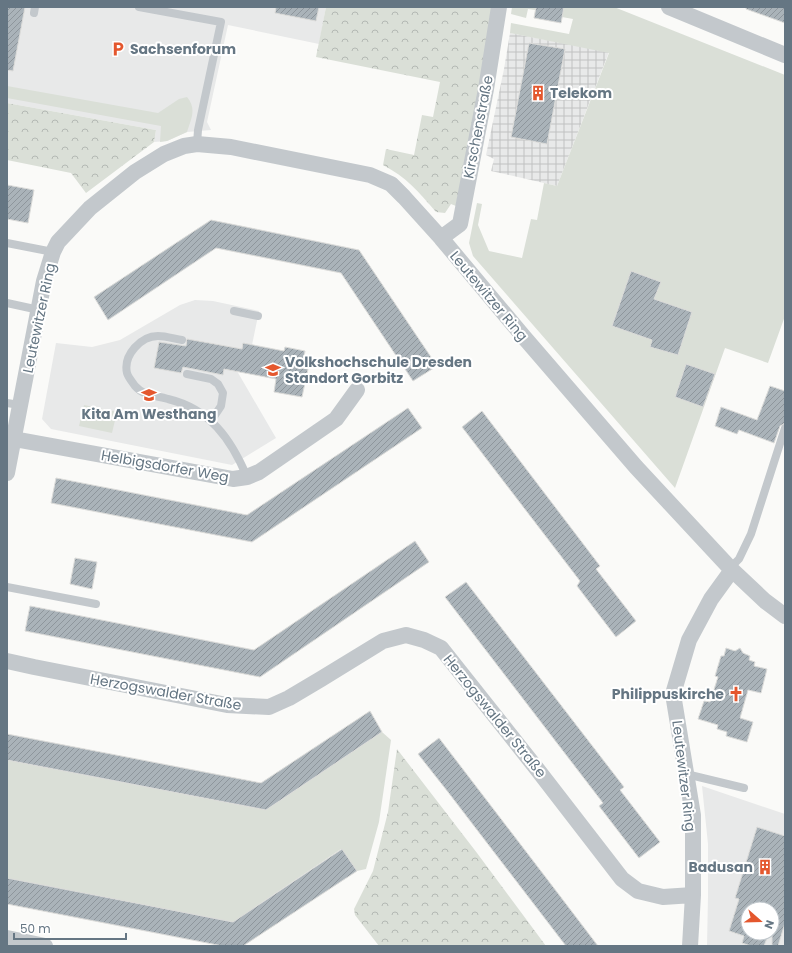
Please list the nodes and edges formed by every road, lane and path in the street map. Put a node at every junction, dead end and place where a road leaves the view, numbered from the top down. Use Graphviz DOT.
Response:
graph roads {
  1 [pos="139,7"];
  2 [pos="499,7"];
  3 [pos="669,7"];
  4 [pos="785,55"];
  5 [pos="197,144"];
  6 [pos="441,238"];
  7 [pos="7,244"];
  8 [pos="53,252"];
  9 [pos="7,304"];
  10 [pos="39,310"];
  11 [pos="234,311"];
  12 [pos="258,316"];
  13 [pos="182,340"];
  14 [pos="187,374"];
  15 [pos="357,390"];
  16 [pos="14,404"];
  17 [pos="211,421"];
  18 [pos="785,428"];
  19 [pos="14,439"];
  20 [pos="7,473"];
  21 [pos="247,477"];
  22 [pos="731,569"];
  23 [pos="7,587"];
  24 [pos="96,604"];
  25 [pos="785,616"];
  26 [pos="7,661"];
  27 [pos="686,774"];
  28 [pos="744,788"];
  29 [pos="693,895"];
  30 [pos="7,938"];
  31 [pos="45,946"];
  32 [pos="690,946"];
  1 -- 5 [label="lane"];
  2 -- 6 [label="street, Kirschenstraße"];
  3 -- 4 [label="street"];
  5 -- 6 [label="street, Leutewitzer Ring"];
  5 -- 8 [label="street, Leutewitzer Ring"];
  6 -- 22 [label="street, Leutewitzer Ring"];
  7 -- 8 [label="lane"];
  8 -- 10 [label="street, Leutewitzer Ring"];
  9 -- 10 [label="lane"];
  10 -- 16 [label="street, Leutewitzer Ring"];
  11 -- 12 [label="lane"];
  13 -- 17 [label="lane"];
  14 -- 17 [label="lane"];
  15 -- 21 [label="street, Helbigsdorfer Weg"];
  16 -- 19 [label="street, Leutewitzer Ring"];
  17 -- 21 [label="lane"];
  18 -- 22 [label="lane"];
  19 -- 20 [label="street, Leutewitzer Ring"];
  19 -- 21 [label="street, Helbigsdorfer Weg"];
  22 -- 25 [label="street"];
  22 -- 27 [label="street, Leutewitzer Ring"];
  23 -- 24 [label="lane"];
  26 -- 29 [label="street, Herzogswalder Straße"];
  27 -- 28 [label="lane"];
  27 -- 29 [label="street, Leutewitzer Ring"];
  29 -- 32 [label="street, Leutewitzer Ring"];
  30 -- 31 [label="street"];
}
